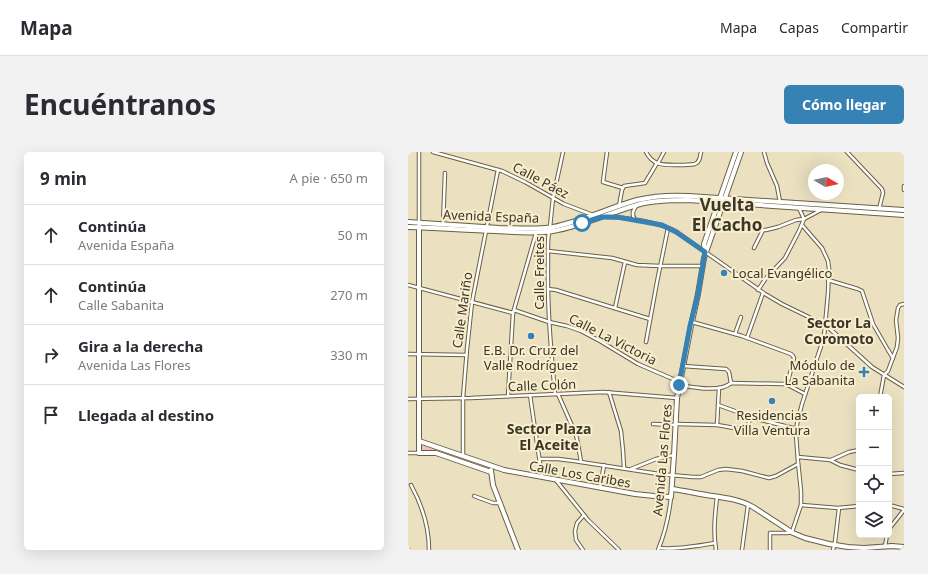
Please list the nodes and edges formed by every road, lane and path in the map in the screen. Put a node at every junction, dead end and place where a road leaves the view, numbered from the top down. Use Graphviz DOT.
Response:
graph roads {
  1 [pos="419,152"];
  2 [pos="433,152"];
  3 [pos="563,152"];
  4 [pos="607,152"];
  5 [pos="646,152"];
  6 [pos="664,152"];
  7 [pos="701,152"];
  8 [pos="736,152"];
  9 [pos="741,152"];
  10 [pos="764,152"];
  11 [pos="847,152"];
  12 [pos="658,163"];
  13 [pos="498,170"];
  14 [pos="445,173"];
  15 [pos="904,186"];
  16 [pos="623,188"];
  17 [pos="904,190"];
  18 [pos="553,198"];
  19 [pos="722,200"];
  20 [pos="780,202"];
  21 [pos="638,204"];
  22 [pos="619,206"];
  23 [pos="799,206"];
  24 [pos="879,209"];
  25 [pos="822,210"];
  26 [pos="904,210"];
  27 [pos="594,215"];
  28 [pos="904,215"];
  29 [pos="602,217"];
  30 [pos="635,220"];
  31 [pos="804,220"];
  32 [pos="408,222"];
  33 [pos="443,224"];
  34 [pos="745,224"];
  35 [pos="419,225"];
  36 [pos="802,225"];
  37 [pos="408,227"];
  38 [pos="668,228"];
  39 [pos="486,229"];
  40 [pos="549,230"];
  41 [pos="764,230"];
  42 [pos="536,233"];
  43 [pos="754,248"];
  44 [pos="548,251"];
  45 [pos="705,252"];
  46 [pos="625,262"];
  47 [pos="660,266"];
  48 [pos="703,266"];
  49 [pos="828,280"];
  50 [pos="408,285"];
  51 [pos="420,288"];
  52 [pos="548,289"];
  53 [pos="758,290"];
  54 [pos="763,293"];
  55 [pos="472,302"];
  56 [pos="904,304"];
  57 [pos="615,308"];
  58 [pos="514,310"];
  59 [pos="513,314"];
  60 [pos="741,317"];
  61 [pos="650,319"];
  62 [pos="549,322"];
  63 [pos="692,322"];
  64 [pos="825,326"];
  65 [pos="735,334"];
  66 [pos="747,338"];
  67 [pos="646,342"];
  68 [pos="408,354"];
  69 [pos="419,354"];
  70 [pos="466,355"];
  71 [pos="893,358"];
  72 [pos="683,366"];
  73 [pos="884,375"];
  74 [pos="731,383"];
  75 [pos="679,384"];
  76 [pos="787,385"];
  77 [pos="904,387"];
  78 [pos="719,388"];
  79 [pos="609,392"];
  80 [pos="556,394"];
  81 [pos="805,394"];
  82 [pos="881,394"];
  83 [pos="530,395"];
  84 [pos="508,396"];
  85 [pos="463,398"];
  86 [pos="677,398"];
  87 [pos="408,399"];
  88 [pos="419,399"];
  89 [pos="718,405"];
  90 [pos="751,417"];
  91 [pos="653,424"];
  92 [pos="676,424"];
  93 [pos="717,425"];
  94 [pos="797,429"];
  95 [pos="419,441"];
  96 [pos="856,451"];
  97 [pos="408,453"];
  98 [pos="419,453"];
  99 [pos="463,456"];
  100 [pos="674,456"];
  101 [pos="798,457"];
  102 [pos="540,459"];
  103 [pos="830,460"];
  104 [pos="581,462"];
  105 [pos="798,464"];
  106 [pos="491,465"];
  107 [pos="604,466"];
  108 [pos="624,468"];
  109 [pos="630,469"];
  110 [pos="856,469"];
  111 [pos="491,472"];
  112 [pos="904,473"];
  113 [pos="892,474"];
  114 [pos="673,476"];
  115 [pos="542,477"];
  116 [pos="555,479"];
  117 [pos="411,485"];
  118 [pos="600,488"];
  119 [pos="672,489"];
  120 [pos="474,496"];
  121 [pos="671,497"];
  122 [pos="717,497"];
  123 [pos="500,503"];
  124 [pos="748,504"];
  125 [pos="801,506"];
  126 [pos="856,506"];
  127 [pos="892,506"];
  128 [pos="839,508"];
  129 [pos="904,510"];
  130 [pos="584,515"];
  131 [pos="892,525"];
  132 [pos="792,532"];
  133 [pos="886,538"];
  134 [pos="715,543"];
  135 [pos="834,545"];
  136 [pos="696,546"];
  137 [pos="885,547"];
  138 [pos="904,547"];
  139 [pos="658,549"];
  140 [pos="429,550"];
  141 [pos="518,550"];
  142 [pos="583,550"];
  143 [pos="619,550"];
  144 [pos="696,550"];
  145 [pos="716,550"];
  146 [pos="742,550"];
  147 [pos="770,550"];
  148 [pos="833,550"];
  1 -- 35 [label="street"];
  2 -- 13 [label="street, Calle Páez"];
  3 -- 18 [label="street, Calle Freites"];
  4 -- 16 [label="street"];
  5 -- 12 [label="street"];
  6 -- 12 [label="street"];
  7 -- 12 [label="street"];
  8 -- 19 [label="street, Avenida Las Flores"];
  9 -- 19 [label="street, Avenida Las Flores"];
  10 -- 20 [label="street"];
  11 -- 24 [label="street"];
  12 -- 16 [label="street"];
  13 -- 18 [label="street, Calle Páez"];
  13 -- 39 [label="street, Calle Mariño"];
  14 -- 33 [label="street"];
  15 -- 17 [label="street"];
  16 -- 22 [label="street"];
  18 -- 27 [label="street, Calle Páez"];
  18 -- 40 [label="street, Calle Freites"];
  19 -- 20 [label="street, Avenida España"];
  19 -- 21 [label="street, Avenida España"];
  19 -- 22 [label="street, Avenida España"];
  19 -- 23 [label="street, Avenida España"];
  19 -- 45 [label="street, Avenida Las Flores"];
  20 -- 23 [label="street, Avenida España"];
  21 -- 29 [label="street, Avenida España"];
  21 -- 30 [label="street"];
  22 -- 27 [label="street, Avenida España"];
  23 -- 24 [label="street, Avenida España"];
  23 -- 25 [label="street, Avenida España"];
  23 -- 31 [label="street"];
  24 -- 26 [label="street, Avenida España"];
  25 -- 28 [label="street, Avenida España"];
  25 -- 31 [label="street"];
  27 -- 40 [label="street, Avenida España"];
  29 -- 30 [label="street"];
  29 -- 40 [label="street, Avenida España"];
  30 -- 38 [label="street"];
  31 -- 36 [label="street"];
  31 -- 41 [label="street"];
  32 -- 35 [label="street, Avenida España"];
  33 -- 35 [label="street, Avenida España"];
  33 -- 39 [label="street, Avenida España"];
  34 -- 41 [label="street"];
  35 -- 37 [label="street, Avenida España"];
  35 -- 39 [label="street, Avenida España"];
  35 -- 51 [label="street"];
  36 -- 49 [label="street"];
  36 -- 53 [label="street"];
  38 -- 45 [label="street"];
  38 -- 47 [label="street"];
  39 -- 40 [label="street, Avenida España"];
  39 -- 42 [label="street, Avenida España"];
  39 -- 55 [label="street, Calle Mariño"];
  40 -- 42 [label="street, Avenida España"];
  40 -- 44 [label="street, Calle Freites"];
  41 -- 43 [label="street"];
  42 -- 58 [label="street"];
  44 -- 46 [label="street"];
  44 -- 52 [label="street, Calle Freites"];
  45 -- 48 [label="street, Avenida Las Flores"];
  45 -- 53 [label="street"];
  46 -- 47 [label="street"];
  46 -- 57 [label="street"];
  47 -- 48 [label="street"];
  47 -- 61 [label="street"];
  48 -- 63 [label="street, Avenida Las Flores"];
  49 -- 64 [label="street"];
  49 -- 71 [label="street"];
  50 -- 51 [label="street"];
  51 -- 55 [label="street"];
  51 -- 69 [label="street"];
  52 -- 57 [label="street"];
  52 -- 62 [label="street, Calle Freites"];
  53 -- 54 [label="street"];
  54 -- 64 [label="street"];
  54 -- 66 [label="street"];
  55 -- 59 [label="street"];
  55 -- 70 [label="street, Calle Mariño"];
  56 -- 71 [label="street"];
  57 -- 61 [label="street"];
  58 -- 59 [label="street"];
  58 -- 62 [label="street, Calle La Victoria"];
  59 -- 84 [label="street"];
  60 -- 65 [label="street"];
  61 -- 67 [label="street"];
  62 -- 75 [label="street, Calle La Victoria"];
  62 -- 80 [label="street, Calle Freites"];
  63 -- 65 [label="street"];
  63 -- 72 [label="street, Avenida Las Flores"];
  64 -- 73 [label="street"];
  64 -- 81 [label="street"];
  65 -- 66 [label="street"];
  66 -- 76 [label="street"];
  68 -- 69 [label="street"];
  69 -- 70 [label="street"];
  69 -- 88 [label="street"];
  70 -- 85 [label="street, Calle Mariño"];
  71 -- 73 [label="street"];
  72 -- 74 [label="street"];
  72 -- 75 [label="street, Avenida Las Flores"];
  73 -- 77 [label="street"];
  73 -- 82 [label="street"];
  74 -- 76 [label="street"];
  74 -- 78 [label="street"];
  75 -- 78 [label="street, Calle La Victoria"];
  75 -- 86 [label="street, Avenida Las Flores"];
  76 -- 81 [label="street"];
  78 -- 89 [label="street"];
  79 -- 80 [label="street, Calle Colón"];
  79 -- 86 [label="street, Calle Colón"];
  79 -- 108 [label="street"];
  80 -- 83 [label="street, Calle Colón"];
  80 -- 104 [label="street, Calle Freites"];
  81 -- 94 [label="street"];
  83 -- 84 [label="street, Calle Colón"];
  83 -- 102 [label="street"];
  84 -- 85 [label="street, Calle Colón"];
  85 -- 88 [label="street, Calle Colón"];
  85 -- 99 [label="street, Calle Mariño"];
  86 -- 92 [label="street, Avenida Las Flores"];
  87 -- 88 [label="street, Calle Colón"];
  88 -- 95 [label="street"];
  89 -- 90 [label="street"];
  89 -- 93 [label="street"];
  90 -- 93 [label="street"];
  90 -- 94 [label="street"];
  91 -- 92 [label="street"];
  92 -- 93 [label="street"];
  92 -- 100 [label="street, Avenida Las Flores"];
  94 -- 101 [label="street"];
  95 -- 98 [label="street"];
  95 -- 99 [label="street, Calle Los Caribes"];
  96 -- 103 [label="street"];
  97 -- 98 [label="street"];
  98 -- 111 [label="street"];
  99 -- 106 [label="street, Calle Los Caribes"];
  100 -- 109 [label="street"];
  100 -- 114 [label="street, Avenida Las Flores"];
  101 -- 103 [label="street"];
  101 -- 105 [label="street"];
  102 -- 104 [label="street"];
  102 -- 115 [label="street"];
  103 -- 110 [label="street"];
  104 -- 107 [label="street"];
  105 -- 114 [label="street"];
  105 -- 125 [label="street"];
  106 -- 111 [label="street"];
  106 -- 115 [label="street, Calle Los Caribes"];
  107 -- 108 [label="street"];
  107 -- 118 [label="street"];
  108 -- 109 [label="street"];
  109 -- 114 [label="street"];
  111 -- 123 [label="street"];
  112 -- 113 [label="street"];
  114 -- 119 [label="street, Avenida Las Flores"];
  115 -- 116 [label="street, Calle Los Caribes"];
  116 -- 118 [label="street, Calle Los Caribes"];
  116 -- 130 [label="street"];
  117 -- 140 [label="street"];
  118 -- 121 [label="street, Calle Los Caribes"];
  119 -- 121 [label="street, Avenida Las Flores"];
  119 -- 122 [label="street"];
  120 -- 123 [label="street"];
  121 -- 139 [label="street, Avenida Las Flores"];
  122 -- 124 [label="street"];
  122 -- 134 [label="street"];
  123 -- 141 [label="street"];
  124 -- 132 [label="street"];
  124 -- 146 [label="street"];
  125 -- 128 [label="street"];
  125 -- 132 [label="street"];
  126 -- 128 [label="street"];
  127 -- 129 [label="street"];
  128 -- 135 [label="street"];
  129 -- 131 [label="street"];
  130 -- 142 [label="street"];
  130 -- 143 [label="street"];
  132 -- 135 [label="street"];
  132 -- 147 [label="street"];
  133 -- 137 [label="street"];
  134 -- 136 [label="street"];
  134 -- 145 [label="street"];
  135 -- 137 [label="street"];
  135 -- 148 [label="street"];
  136 -- 139 [label="street"];
  136 -- 144 [label="street"];
  137 -- 138 [label="street"];
}
